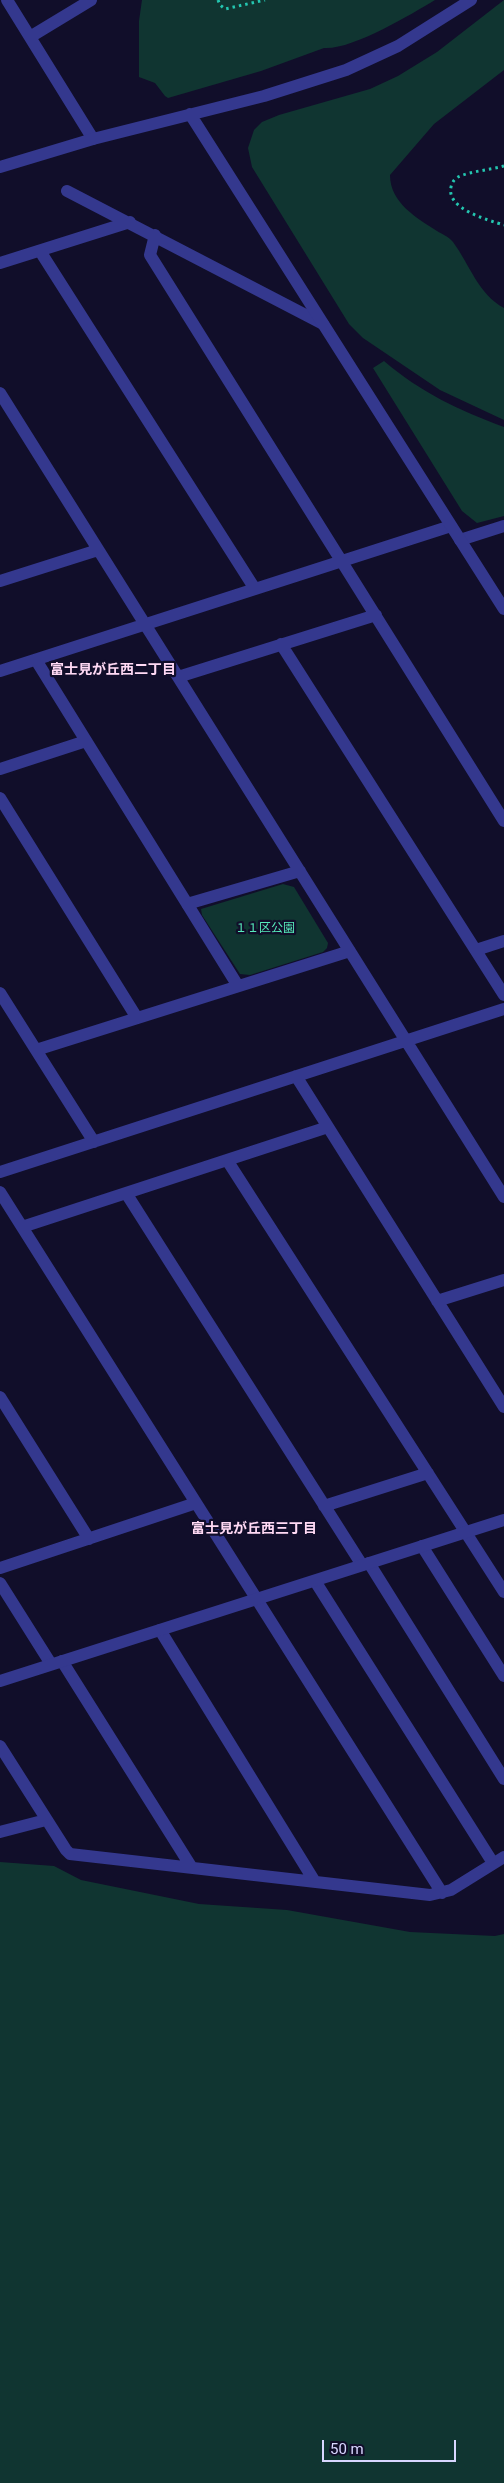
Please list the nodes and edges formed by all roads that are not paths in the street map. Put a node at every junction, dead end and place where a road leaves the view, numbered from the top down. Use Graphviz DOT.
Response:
graph roads {
  1 [pos="7,0"];
  2 [pos="91,0"];
  3 [pos="472,0"];
  4 [pos="30,37"];
  5 [pos="190,114"];
  6 [pos="93,139"];
  7 [pos="0,167"];
  8 [pos="67,191"];
  9 [pos="130,222"];
  10 [pos="155,235"];
  11 [pos="40,250"];
  12 [pos="0,264"];
  13 [pos="323,324"];
  14 [pos="0,394"];
  15 [pos="451,526"];
  16 [pos="504,526"];
  17 [pos="460,540"];
  18 [pos="98,550"];
  19 [pos="342,562"];
  20 [pos="0,581"];
  21 [pos="254,590"];
  22 [pos="504,610"];
  23 [pos="376,615"];
  24 [pos="145,624"];
  25 [pos="282,644"];
  26 [pos="36,660"];
  27 [pos="0,671"];
  28 [pos="178,677"];
  29 [pos="86,740"];
  30 [pos="0,769"];
  31 [pos="0,798"];
  32 [pos="504,821"];
  33 [pos="300,871"];
  34 [pos="187,904"];
  35 [pos="504,941"];
  36 [pos="476,950"];
  37 [pos="350,951"];
  38 [pos="238,986"];
  39 [pos="0,994"];
  40 [pos="504,995"];
  41 [pos="504,1009"];
  42 [pos="137,1018"];
  43 [pos="406,1041"];
  44 [pos="36,1050"];
  45 [pos="296,1076"];
  46 [pos="328,1127"];
  47 [pos="94,1142"];
  48 [pos="227,1160"];
  49 [pos="0,1172"];
  50 [pos="0,1192"];
  51 [pos="126,1193"];
  52 [pos="504,1197"];
  53 [pos="22,1227"];
  54 [pos="504,1280"];
  55 [pos="436,1301"];
  56 [pos="0,1397"];
  57 [pos="504,1407"];
  58 [pos="428,1473"];
  59 [pos="196,1503"];
  60 [pos="324,1506"];
  61 [pos="504,1520"];
  62 [pos="466,1532"];
  63 [pos="89,1539"];
  64 [pos="422,1546"];
  65 [pos="365,1564"];
  66 [pos="0,1568"];
  67 [pos="316,1580"];
  68 [pos="0,1583"];
  69 [pos="504,1592"];
  70 [pos="257,1600"];
  71 [pos="160,1630"];
  72 [pos="56,1663"];
  73 [pos="504,1676"];
  74 [pos="0,1681"];
  75 [pos="0,1746"];
  76 [pos="504,1779"];
  77 [pos="46,1820"];
  78 [pos="0,1832"];
  79 [pos="504,1856"];
  80 [pos="493,1864"];
  81 [pos="192,1868"];
  82 [pos="315,1882"];
  83 [pos="442,1893"];
  1 -- 4 [label="street"];
  2 -- 4 [label="street"];
  3 -- 5 [label="street"];
  4 -- 6 [label="street"];
  5 -- 6 [label="street"];
  5 -- 13 [label="street"];
  6 -- 7 [label="street"];
  8 -- 9 [label="street"];
  9 -- 10 [label="street"];
  9 -- 11 [label="street"];
  10 -- 13 [label="street"];
  10 -- 19 [label="street"];
  11 -- 12 [label="street"];
  11 -- 21 [label="street"];
  13 -- 15 [label="street"];
  14 -- 18 [label="street"];
  15 -- 17 [label="street"];
  15 -- 19 [label="street"];
  16 -- 17 [label="street"];
  17 -- 22 [label="street"];
  18 -- 20 [label="street"];
  18 -- 24 [label="street"];
  19 -- 21 [label="street"];
  19 -- 23 [label="street"];
  21 -- 24 [label="street"];
  23 -- 25 [label="street"];
  23 -- 32 [label="street"];
  24 -- 26 [label="street"];
  24 -- 28 [label="street"];
  25 -- 28 [label="street"];
  25 -- 36 [label="street"];
  26 -- 27 [label="street"];
  26 -- 29 [label="street"];
  28 -- 33 [label="street"];
  29 -- 30 [label="street"];
  29 -- 34 [label="street"];
  31 -- 42 [label="street"];
  33 -- 34 [label="street"];
  33 -- 37 [label="street"];
  34 -- 38 [label="street"];
  35 -- 36 [label="street"];
  36 -- 40 [label="street"];
  37 -- 38 [label="street"];
  37 -- 43 [label="street"];
  38 -- 42 [label="street"];
  39 -- 44 [label="street"];
  41 -- 43 [label="street"];
  42 -- 44 [label="street"];
  43 -- 45 [label="street"];
  43 -- 52 [label="street"];
  44 -- 47 [label="street"];
  45 -- 46 [label="street"];
  45 -- 47 [label="street"];
  46 -- 48 [label="street"];
  46 -- 55 [label="street"];
  47 -- 49 [label="street"];
  48 -- 51 [label="street"];
  48 -- 58 [label="street"];
  50 -- 53 [label="street"];
  51 -- 53 [label="street"];
  51 -- 60 [label="street"];
  53 -- 59 [label="street"];
  54 -- 55 [label="street"];
  55 -- 57 [label="street"];
  56 -- 63 [label="street"];
  58 -- 60 [label="street"];
  58 -- 62 [label="street"];
  59 -- 63 [label="street"];
  59 -- 70 [label="street"];
  60 -- 65 [label="street"];
  61 -- 62 [label="street"];
  62 -- 64 [label="street"];
  62 -- 69 [label="street"];
  63 -- 66 [label="street"];
  64 -- 65 [label="street"];
  64 -- 73 [label="street"];
  65 -- 67 [label="street"];
  65 -- 76 [label="street"];
  67 -- 70 [label="street"];
  67 -- 80 [label="street"];
  68 -- 72 [label="street"];
  70 -- 71 [label="street"];
  70 -- 83 [label="street"];
  71 -- 72 [label="street"];
  71 -- 82 [label="street"];
  72 -- 74 [label="street"];
  72 -- 81 [label="street"];
  75 -- 77 [label="street"];
  77 -- 78 [label="street"];
  77 -- 81 [label="street"];
  79 -- 80 [label="street"];
  80 -- 83 [label="street"];
  81 -- 82 [label="street"];
  82 -- 83 [label="street"];
}
